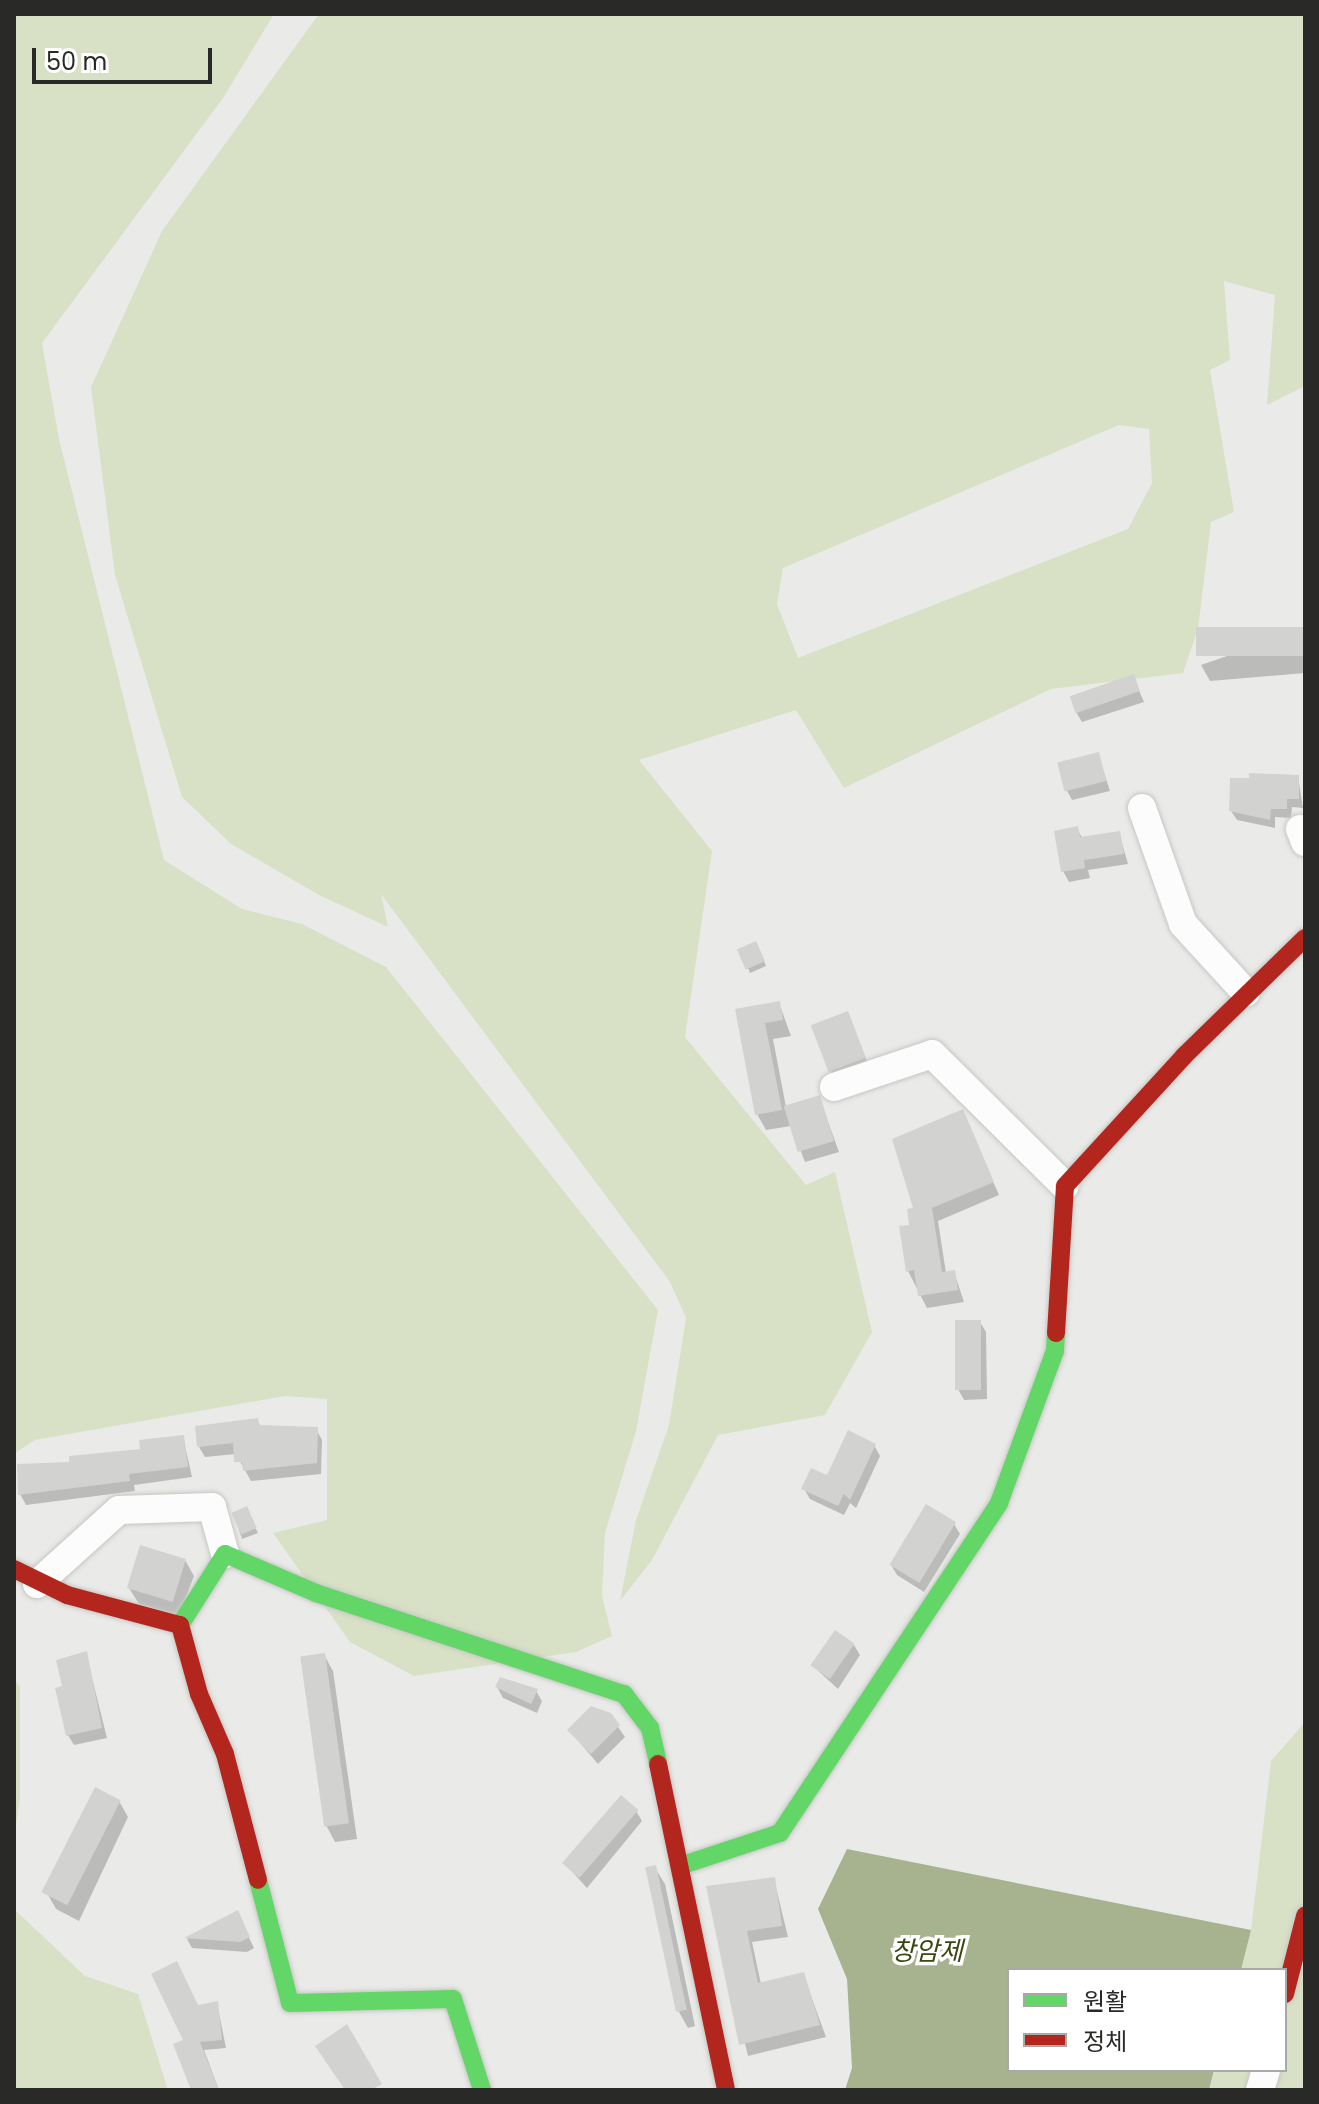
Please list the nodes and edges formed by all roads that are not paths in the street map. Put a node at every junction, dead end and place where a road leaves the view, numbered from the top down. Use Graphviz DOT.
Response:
graph roads {
  1 [pos="1142,808"];
  2 [pos="1305,938"];
  3 [pos="1246,993"];
  4 [pos="834,1087"];
  5 [pos="1065,1186"];
  6 [pos="225,1554"];
  7 [pos="26,1576"];
  8 [pos="180,1625"];
  9 [pos="680,1866"];
  10 [pos="1305,1916"];
  11 [pos="1287,1986"];
  12 [pos="723,2089"];
  13 [pos="482,2090"];
  1 -- 3 [label="street"];
  2 -- 3 [label="street"];
  3 -- 5 [label="street"];
  4 -- 5 [label="street"];
  5 -- 9 [label="street"];
  6 -- 7 [label="street"];
  6 -- 8 [label="street"];
  6 -- 9 [label="street"];
  7 -- 8 [label="street"];
  8 -- 13 [label="street"];
  9 -- 12 [label="street"];
  10 -- 11 [label="street"];
}
